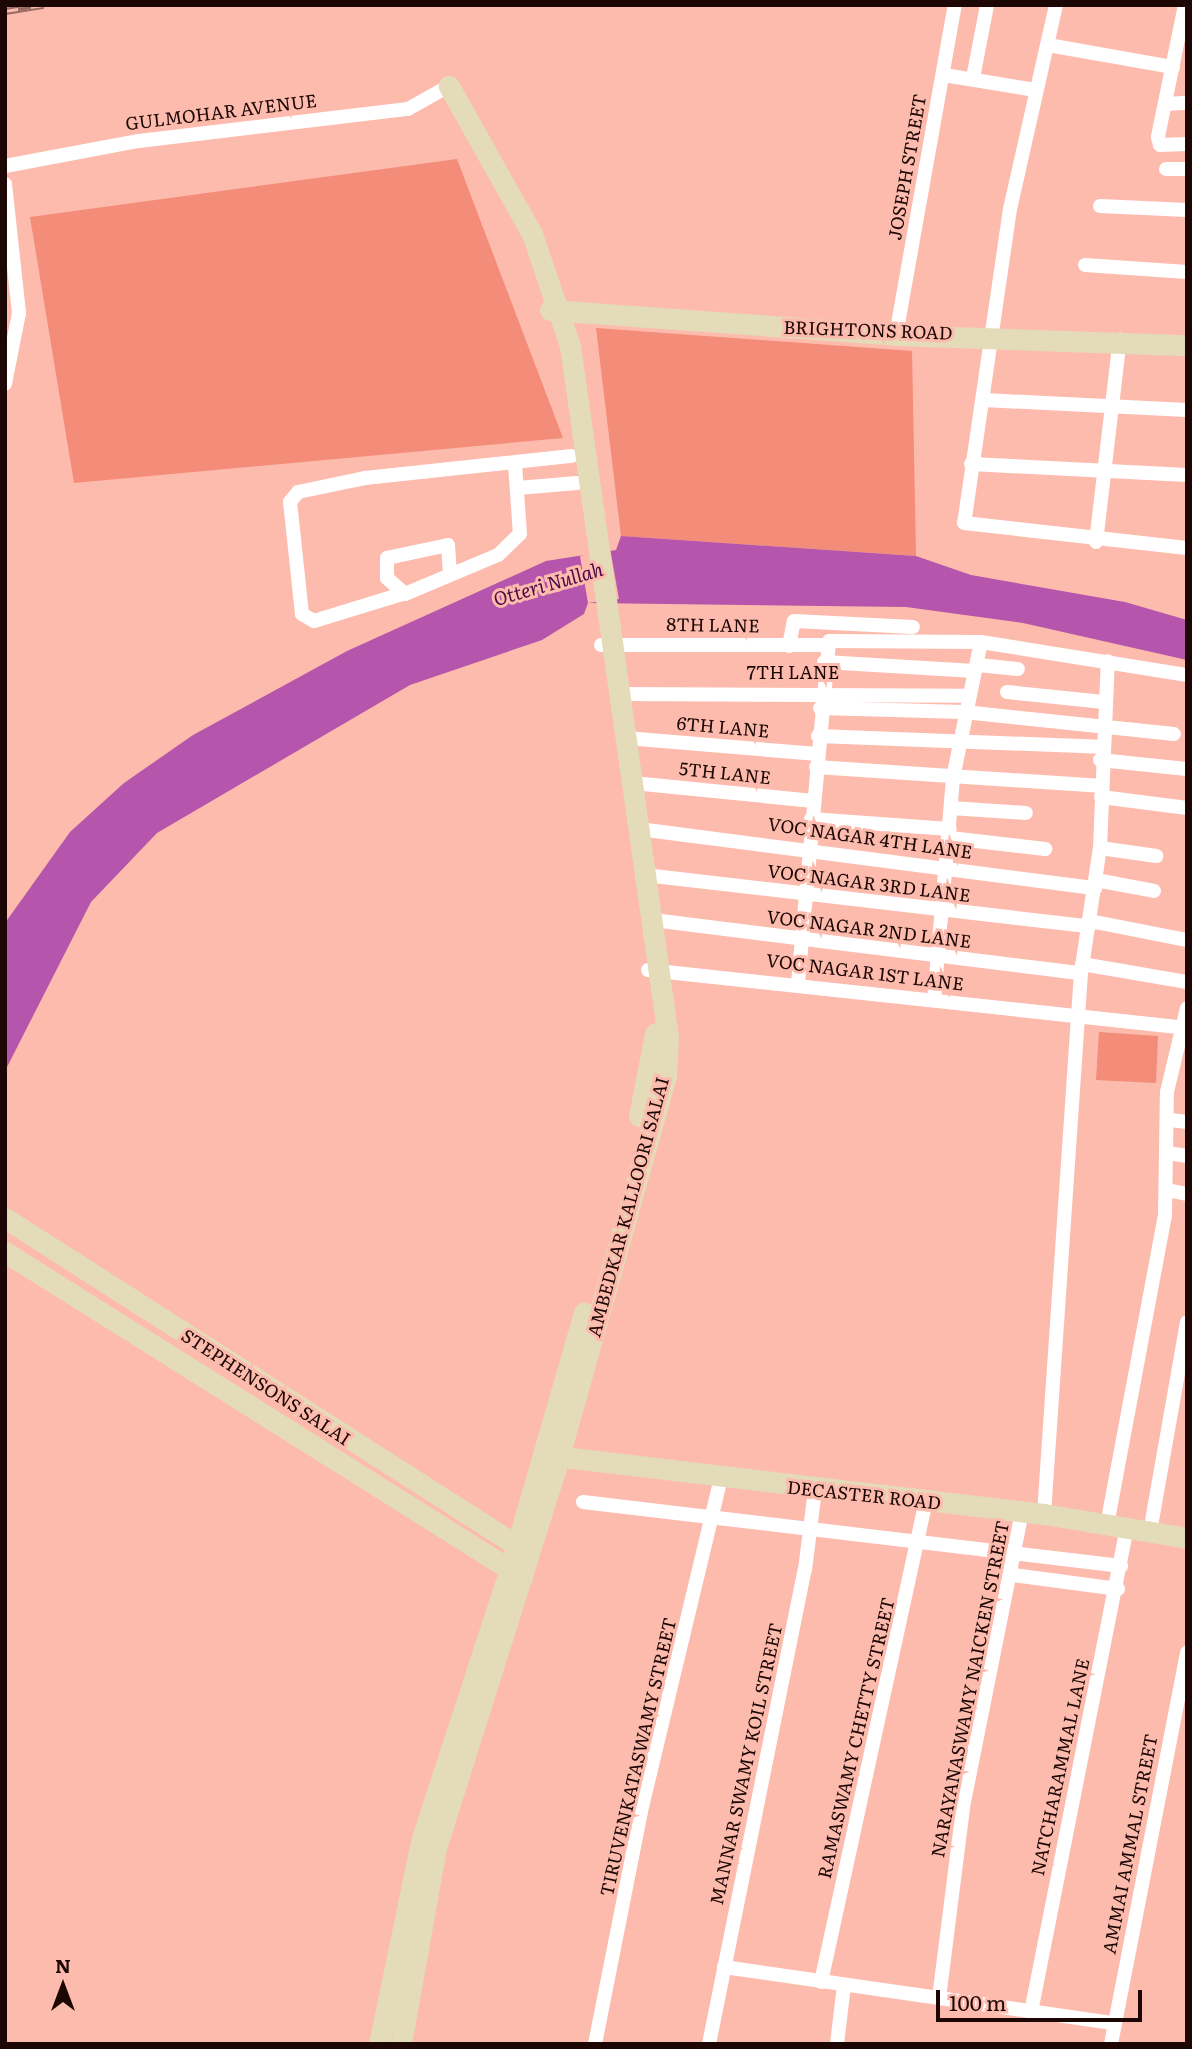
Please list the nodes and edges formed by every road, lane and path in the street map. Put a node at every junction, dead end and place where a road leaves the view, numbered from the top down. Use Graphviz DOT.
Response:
graph roads {
  1 [pos="955,5"];
  2 [pos="987,5"];
  3 [pos="1056,5"];
  4 [pos="1185,11"];
  5 [pos="1048,45"];
  6 [pos="1178,61"];
  7 [pos="944,75"];
  8 [pos="973,78"];
  9 [pos="444,90"];
  10 [pos="1036,90"];
  11 [pos="1187,103"];
  12 [pos="1165,104"];
  13 [pos="1187,144"];
  14 [pos="5,166"];
  15 [pos="1166,169"];
  16 [pos="1187,169"];
  17 [pos="5,184"];
  18 [pos="1100,206"];
  19 [pos="1187,209"];
  20 [pos="8,232"];
  21 [pos="1085,265"];
  22 [pos="1187,272"];
  23 [pos="11,278"];
  24 [pos="556,311"];
  25 [pos="989,334"];
  26 [pos="896,335"];
  27 [pos="1120,339"];
  28 [pos="1187,345"];
  29 [pos="5,384"];
  30 [pos="983,400"];
  31 [pos="1113,407"];
  32 [pos="1187,410"];
  33 [pos="572,456"];
  34 [pos="515,464"];
  35 [pos="971,464"];
  36 [pos="1102,474"];
  37 [pos="1187,475"];
  38 [pos="576,482"];
  39 [pos="517,488"];
  40 [pos="591,540"];
  41 [pos="1096,542"];
  42 [pos="1187,548"];
  43 [pos="450,574"];
  44 [pos="402,594"];
  45 [pos="914,627"];
  46 [pos="981,642"];
  47 [pos="606,645"];
  48 [pos="789,646"];
  49 [pos="825,646"];
  50 [pos="1108,661"];
  51 [pos="824,662"];
  52 [pos="976,668"];
  53 [pos="1018,669"];
  54 [pos="1187,675"];
  55 [pos="822,690"];
  56 [pos="1007,692"];
  57 [pos="620,694"];
  58 [pos="967,696"];
  59 [pos="1104,702"];
  60 [pos="820,708"];
  61 [pos="964,712"];
  62 [pos="1101,726"];
  63 [pos="1174,734"];
  64 [pos="818,736"];
  65 [pos="626,738"];
  66 [pos="958,741"];
  67 [pos="1100,753"];
  68 [pos="816,760"];
  69 [pos="1187,769"];
  70 [pos="953,778"];
  71 [pos="633,783"];
  72 [pos="1100,792"];
  73 [pos="813,801"];
  74 [pos="951,808"];
  75 [pos="1187,808"];
  76 [pos="1026,813"];
  77 [pos="811,819"];
  78 [pos="639,829"];
  79 [pos="950,834"];
  80 [pos="809,848"];
  81 [pos="1100,848"];
  82 [pos="1045,849"];
  83 [pos="1156,856"];
  84 [pos="946,869"];
  85 [pos="645,875"];
  86 [pos="1096,884"];
  87 [pos="1154,891"];
  88 [pos="806,895"];
  89 [pos="944,912"];
  90 [pos="653,920"];
  91 [pos="1090,923"];
  92 [pos="1187,940"];
  93 [pos="802,941"];
  94 [pos="939,957"];
  95 [pos="1081,968"];
  96 [pos="653,969"];
  97 [pos="1187,982"];
  98 [pos="798,983"];
  99 [pos="934,1000"];
  100 [pos="1187,1007"];
  101 [pos="1077,1016"];
  102 [pos="1185,1027"];
  103 [pos="1180,1069"];
  104 [pos="1170,1120"];
  105 [pos="1187,1122"];
  106 [pos="1168,1153"];
  107 [pos="1187,1156"];
  108 [pos="1167,1190"];
  109 [pos="1187,1194"];
  110 [pos="5,1218"];
  111 [pos="5,1252"];
  112 [pos="1187,1322"];
  113 [pos="550,1456"];
  114 [pos="720,1479"];
  115 [pos="816,1490"];
  116 [pos="926,1501"];
  117 [pos="583,1502"];
  118 [pos="1023,1511"];
  119 [pos="1044,1514"];
  120 [pos="715,1519"];
  121 [pos="1117,1527"];
  122 [pos="813,1529"];
  123 [pos="1150,1532"];
  124 [pos="1186,1533"];
  125 [pos="920,1538"];
  126 [pos="1018,1552"];
  127 [pos="520,1562"];
  128 [pos="1121,1566"];
  129 [pos="1013,1575"];
  130 [pos="1118,1589"];
  131 [pos="1187,1652"];
  132 [pos="724,1967"];
  133 [pos="821,1982"];
  134 [pos="844,1985"];
  135 [pos="939,1998"];
  136 [pos="1031,2012"];
  137 [pos="1115,2023"];
  138 [pos="379,2044"];
  139 [pos="401,2044"];
  140 [pos="596,2044"];
  141 [pos="709,2044"];
  142 [pos="837,2044"];
  143 [pos="1111,2044"];
  1 -- 7 [label="street, JOSEPH STREET"];
  2 -- 8 [label="street"];
  3 -- 5 [label="street"];
  4 -- 6 [label="street"];
  5 -- 6 [label="street"];
  5 -- 10 [label="street"];
  6 -- 12 [label="street"];
  7 -- 8 [label="street"];
  7 -- 26 [label="street, JOSEPH STREET"];
  8 -- 10 [label="street"];
  9 -- 14 [label="street, GULMOHAR AVENUE"];
  9 -- 24 [label="main road, AMBEDKAR KALLOORI SALAI"];
  10 -- 25 [label="street"];
  11 -- 12 [label="street"];
  12 -- 13 [label="street"];
  15 -- 16 [label="street"];
  17 -- 20 [label="street"];
  18 -- 19 [label="street"];
  20 -- 23 [label="street"];
  21 -- 22 [label="street"];
  23 -- 29 [label="street"];
  24 -- 26 [label="main road, BRIGHTONS ROAD"];
  24 -- 33 [label="main road, AMBEDKAR KALLOORI SALAI"];
  24 -- 40 [label="main road, AMBEDKAR KALLOORI SALAI"];
  25 -- 26 [label="main road, BRIGHTONS ROAD"];
  25 -- 27 [label="main road, BRIGHTONS ROAD"];
  25 -- 30 [label="street"];
  27 -- 28 [label="main road, BRIGHTONS ROAD"];
  27 -- 31 [label="street"];
  30 -- 31 [label="street"];
  30 -- 35 [label="street"];
  31 -- 32 [label="street"];
  31 -- 36 [label="street"];
  33 -- 34 [label="street"];
  33 -- 38 [label="main road, AMBEDKAR KALLOORI SALAI"];
  34 -- 39 [label="street"];
  34 -- 44 [label="street"];
  35 -- 36 [label="street"];
  35 -- 41 [label="street"];
  36 -- 37 [label="street"];
  36 -- 41 [label="street"];
  38 -- 39 [label="street"];
  38 -- 40 [label="main road, AMBEDKAR KALLOORI SALAI"];
  39 -- 43 [label="street"];
  40 -- 47 [label="main road, AMBEDKAR KALLOORI SALAI"];
  41 -- 42 [label="street"];
  43 -- 44 [label="street"];
  43 -- 44 [label="street"];
  45 -- 48 [label="street"];
  46 -- 49 [label="street, 8TH LANE"];
  46 -- 50 [label="street, 8TH LANE"];
  46 -- 52 [label="street"];
  47 -- 48 [label="street, 8TH LANE"];
  47 -- 57 [label="main road, AMBEDKAR KALLOORI SALAI"];
  47 -- 96 [label="main road, AMBEDKAR KALLOORI SALAI"];
  48 -- 49 [label="street, 8TH LANE"];
  49 -- 51 [label="street"];
  50 -- 54 [label="street, 8TH LANE"];
  50 -- 59 [label="street"];
  51 -- 52 [label="street"];
  51 -- 55 [label="street"];
  52 -- 53 [label="street"];
  52 -- 58 [label="street"];
  55 -- 57 [label="street, 7TH LANE"];
  55 -- 58 [label="street, 7TH LANE"];
  55 -- 60 [label="street"];
  56 -- 59 [label="street"];
  57 -- 65 [label="main road, AMBEDKAR KALLOORI SALAI"];
  58 -- 61 [label="street"];
  59 -- 62 [label="street"];
  60 -- 61 [label="street"];
  60 -- 64 [label="street"];
  61 -- 62 [label="street"];
  61 -- 66 [label="street"];
  62 -- 63 [label="street"];
  62 -- 67 [label="street"];
  64 -- 66 [label="street"];
  64 -- 68 [label="street"];
  65 -- 68 [label="street, 6TH LANE"];
  65 -- 71 [label="main road, AMBEDKAR KALLOORI SALAI"];
  66 -- 67 [label="street"];
  66 -- 70 [label="street"];
  67 -- 69 [label="street"];
  67 -- 72 [label="street"];
  68 -- 70 [label="street, 6TH LANE"];
  68 -- 73 [label="street"];
  70 -- 72 [label="street, 6TH LANE"];
  70 -- 74 [label="street"];
  71 -- 73 [label="street, 5TH LANE"];
  71 -- 78 [label="main road, AMBEDKAR KALLOORI SALAI"];
  72 -- 75 [label="street, 6TH LANE"];
  72 -- 81 [label="street"];
  73 -- 77 [label="street"];
  74 -- 76 [label="street"];
  74 -- 79 [label="street"];
  77 -- 79 [label="street"];
  77 -- 80 [label="street"];
  78 -- 80 [label="street, VOC NAGAR 4TH LANE"];
  78 -- 85 [label="main road, AMBEDKAR KALLOORI SALAI"];
  79 -- 82 [label="street"];
  79 -- 84 [label="street"];
  80 -- 84 [label="street, VOC NAGAR 4TH LANE"];
  80 -- 88 [label="street"];
  81 -- 83 [label="street"];
  81 -- 86 [label="street"];
  84 -- 86 [label="street, VOC NAGAR 4TH LANE"];
  84 -- 89 [label="street"];
  85 -- 88 [label="street, VOC NAGAR 3RD LANE"];
  85 -- 90 [label="main road, AMBEDKAR KALLOORI SALAI"];
  86 -- 87 [label="street, VOC NAGAR 4TH LANE"];
  86 -- 91 [label="street"];
  88 -- 89 [label="street, VOC NAGAR 3RD LANE"];
  88 -- 93 [label="street"];
  89 -- 91 [label="street, VOC NAGAR 3RD LANE"];
  89 -- 94 [label="street"];
  90 -- 93 [label="street, VOC NAGAR 2ND LANE"];
  90 -- 96 [label="main road, AMBEDKAR KALLOORI SALAI"];
  91 -- 92 [label="street, VOC NAGAR 3RD LANE"];
  91 -- 95 [label="street"];
  93 -- 94 [label="street, VOC NAGAR 2ND LANE"];
  93 -- 98 [label="street"];
  94 -- 95 [label="street, VOC NAGAR 2ND LANE"];
  94 -- 99 [label="street"];
  95 -- 97 [label="street, VOC NAGAR 2ND LANE"];
  95 -- 101 [label="street"];
  96 -- 98 [label="street, VOC NAGAR 1ST LANE"];
  96 -- 113 [label="main road, AMBEDKAR KALLOORI SALAI"];
  98 -- 99 [label="street, VOC NAGAR 1ST LANE"];
  99 -- 101 [label="street, VOC NAGAR 1ST LANE"];
  100 -- 102 [label="street, NATCHARAMMAL LANE"];
  101 -- 102 [label="street, VOC NAGAR 1ST LANE"];
  101 -- 119 [label="street"];
  102 -- 103 [label="street, NATCHARAMMAL LANE"];
  103 -- 104 [label="street, NATCHARAMMAL LANE"];
  104 -- 105 [label="street"];
  104 -- 106 [label="street, NATCHARAMMAL LANE"];
  106 -- 107 [label="street"];
  106 -- 108 [label="street, NATCHARAMMAL LANE"];
  108 -- 109 [label="street"];
  108 -- 121 [label="street, NATCHARAMMAL LANE"];
  110 -- 127 [label="main road, STEPHENSONS SALAI"];
  111 -- 127 [label="main road, STEPHENSONS SALAI"];
  112 -- 123 [label="street"];
  113 -- 114 [label="main road, DECASTER ROAD"];
  113 -- 127 [label="main road, AMBEDKAR KALLOORI SALAI"];
  114 -- 115 [label="main road, DECASTER ROAD"];
  114 -- 120 [label="street, TIRUVENKATASWAMY STREET"];
  115 -- 116 [label="main road, DECASTER ROAD"];
  115 -- 122 [label="street, MANNAR SWAMY KOIL STREET"];
  116 -- 118 [label="main road, DECASTER ROAD"];
  116 -- 125 [label="street, RAMASWAMY CHETTY STREET"];
  117 -- 120 [label="street"];
  118 -- 119 [label="main road, DECASTER ROAD"];
  118 -- 126 [label="street, NARAYANASWAMY NAICKEN STREET"];
  119 -- 121 [label="main road, DECASTER ROAD"];
  120 -- 122 [label="street"];
  120 -- 140 [label="street, TIRUVENKATASWAMY STREET"];
  121 -- 123 [label="main road, DECASTER ROAD"];
  121 -- 128 [label="street, NATCHARAMMAL LANE"];
  122 -- 125 [label="street"];
  122 -- 132 [label="street, MANNAR SWAMY KOIL STREET"];
  123 -- 124 [label="main road, DECASTER ROAD"];
  125 -- 126 [label="street"];
  125 -- 133 [label="street, RAMASWAMY CHETTY STREET"];
  126 -- 128 [label="street"];
  126 -- 129 [label="street, NARAYANASWAMY NAICKEN STREET"];
  127 -- 138 [label="main road, AMBEDKAR KALLOORI SALAI"];
  127 -- 139 [label="main road, AMBEDKAR KALLOORI SALAI"];
  128 -- 130 [label="street, NATCHARAMMAL LANE"];
  129 -- 130 [label="street"];
  129 -- 135 [label="street, NARAYANASWAMY NAICKEN STREET"];
  130 -- 136 [label="street, NATCHARAMMAL LANE"];
  131 -- 137 [label="street, AMMAI AMMAL STREET"];
  132 -- 133 [label="street"];
  132 -- 141 [label="street, MANNAR SWAMY KOIL STREET"];
  133 -- 134 [label="street"];
  134 -- 135 [label="street"];
  134 -- 142 [label="street"];
  135 -- 136 [label="street"];
  136 -- 137 [label="street"];
  137 -- 143 [label="street, AMMAI AMMAL STREET"];
}
